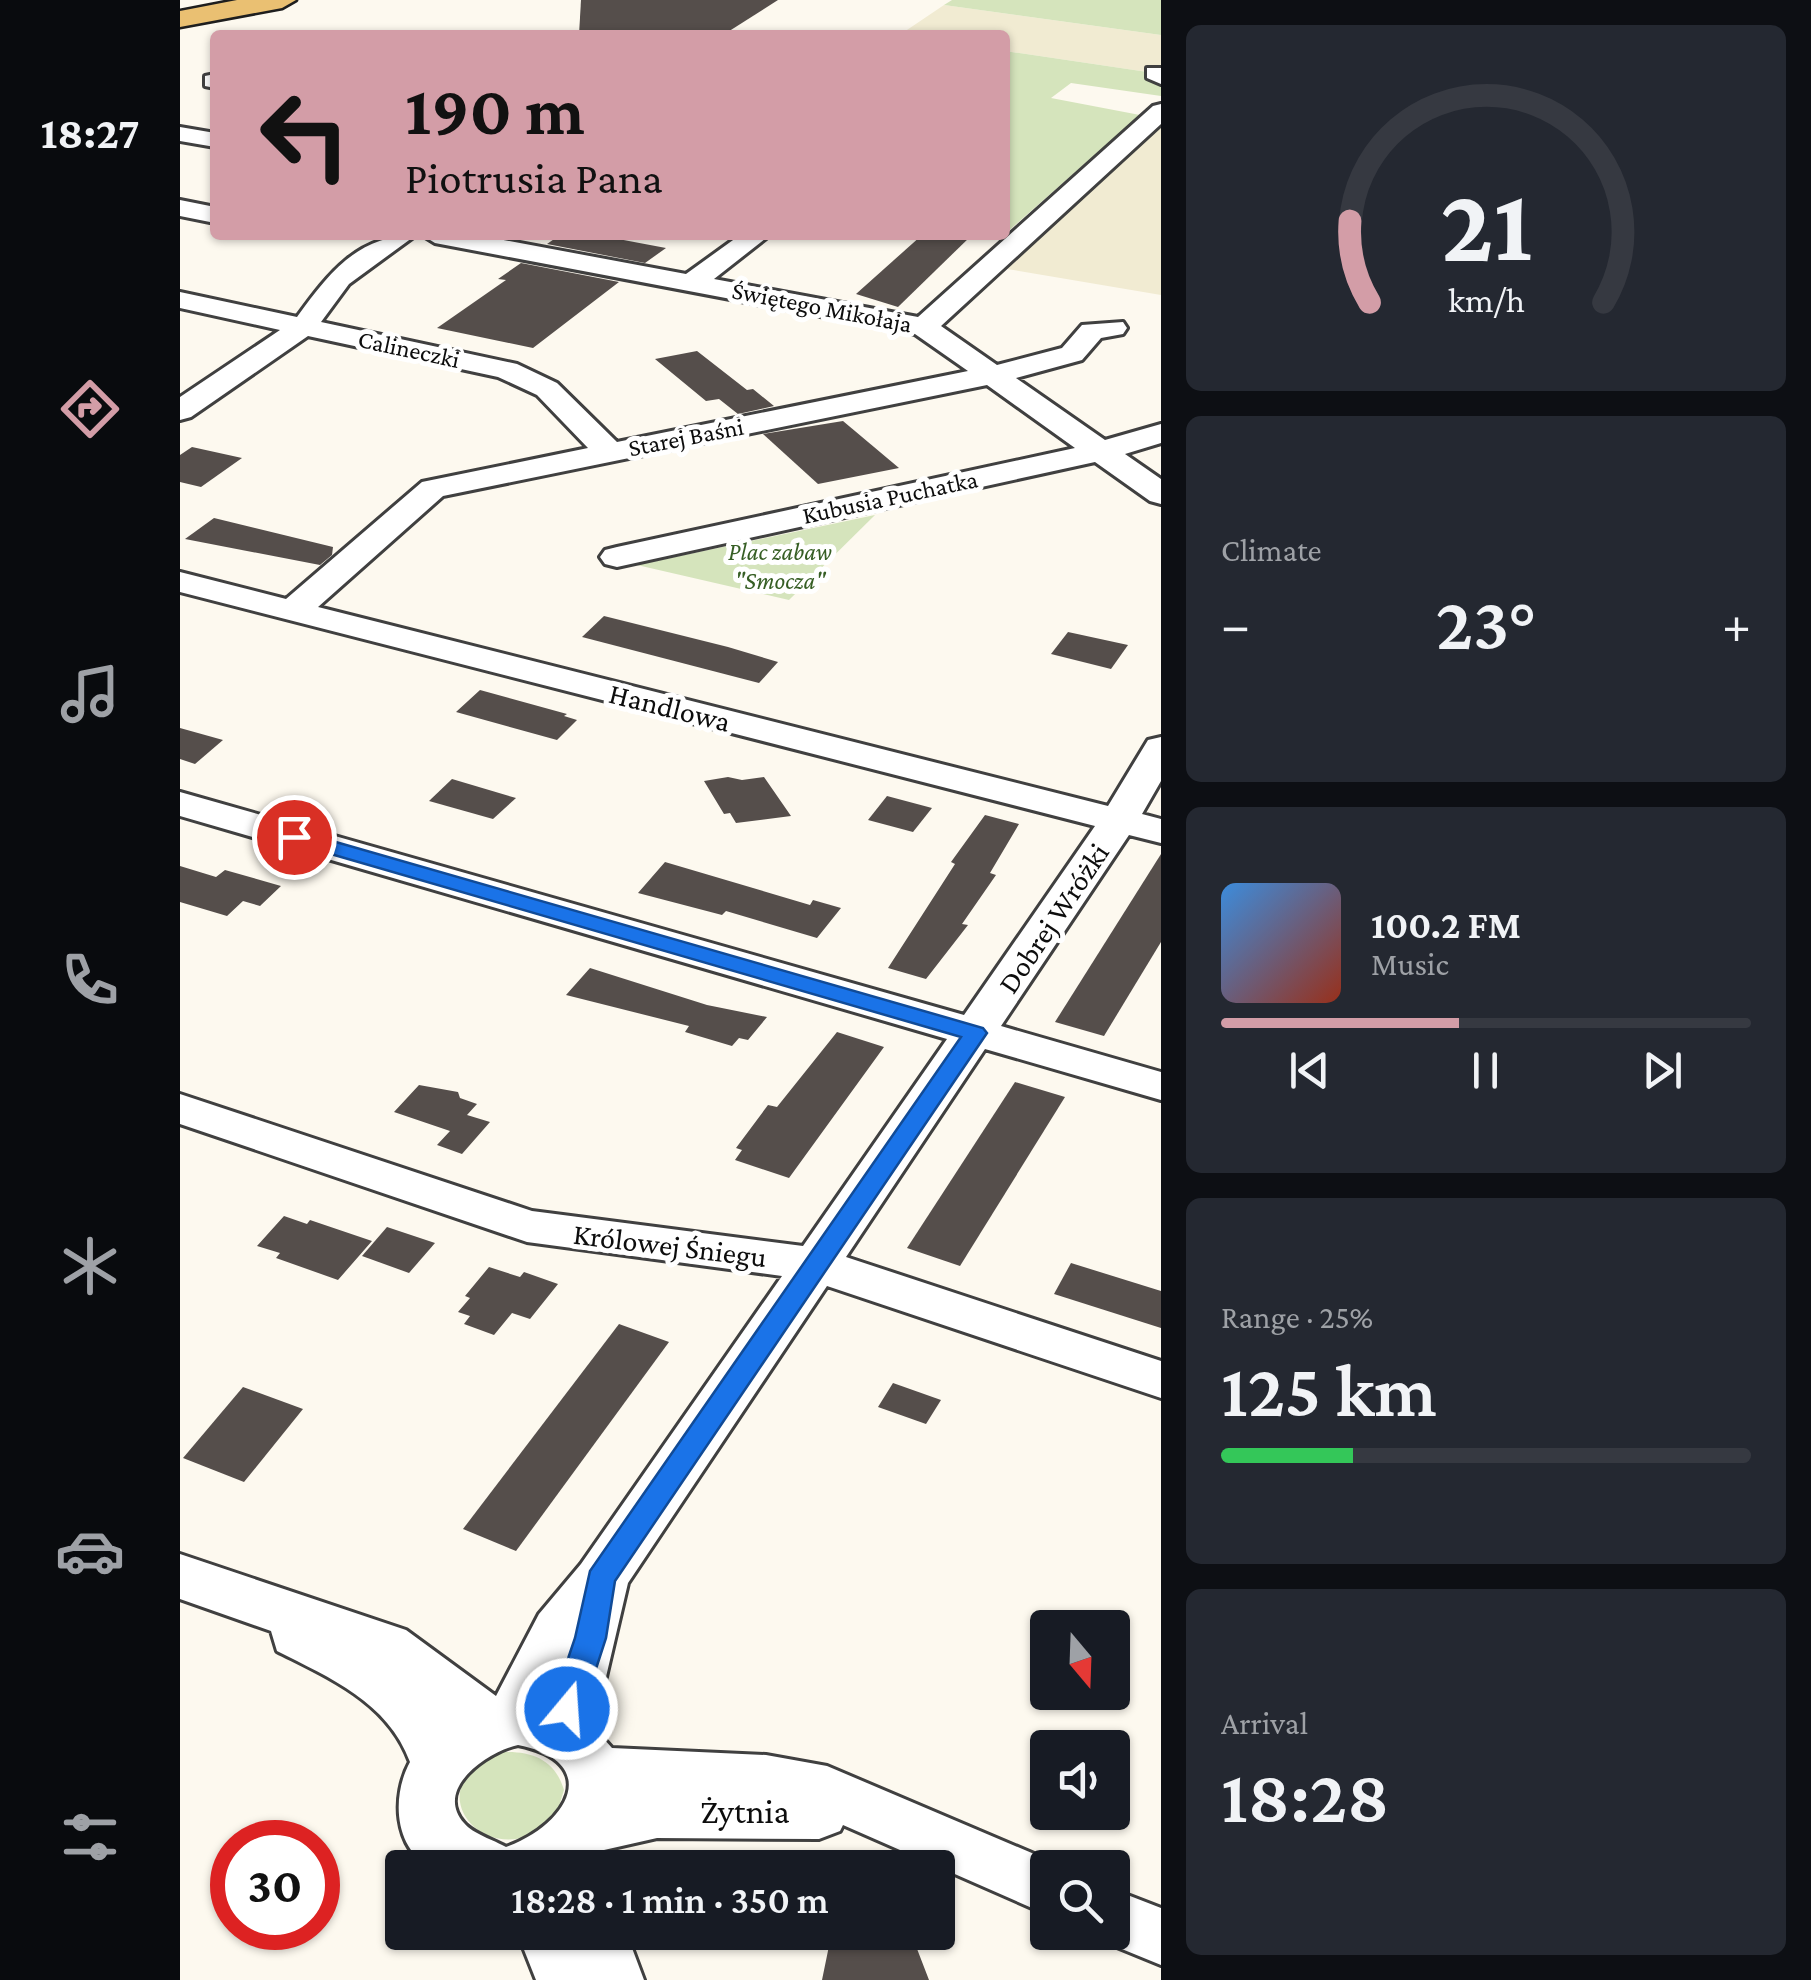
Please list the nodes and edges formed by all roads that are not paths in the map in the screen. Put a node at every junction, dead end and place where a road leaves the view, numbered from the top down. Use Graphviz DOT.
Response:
graph roads {
  1 [pos="282,0"];
  2 [pos="180,19"];
  3 [pos="1161,111"];
  4 [pos="180,134"];
  5 [pos="210,139"];
  6 [pos="180,208"];
  7 [pos="210,214"];
  8 [pos="396,240"];
  9 [pos="462,240"];
  10 [pos="751,240"];
  11 [pos="693,282"];
  12 [pos="180,300"];
  13 [pos="304,326"];
  14 [pos="924,327"];
  15 [pos="1113,328"];
  16 [pos="994,375"];
  17 [pos="180,411"];
  18 [pos="1161,433"];
  19 [pos="1102,450"];
  20 [pos="610,453"];
  21 [pos="1161,494"];
  22 [pos="617,556"];
  23 [pos="180,582"];
  24 [pos="291,612"];
  25 [pos="1161,748"];
  26 [pos="180,804"];
  27 [pos="1140,826"];
  28 [pos="975,1033"];
  29 [pos="1161,1086"];
  30 [pos="180,1108"];
  31 [pos="813,1264"];
  32 [pos="1161,1380"];
  33 [pos="180,1576"];
  34 [pos="256,1606"];
  35 [pos="540,1739"];
  36 [pos="438,1760"];
  37 [pos="904,1826"];
  38 [pos="580,1845"];
  39 [pos="450,1850"];
  40 [pos="1030,1880"];
  41 [pos="1130,1924"];
  42 [pos="1161,1938"];
  43 [pos="556,1950"];
  44 [pos="601,1950"];
  45 [pos="568,1980"];
  46 [pos="612,1980"];
  1 -- 2 [label="main road"];
  3 -- 14 [label="street"];
  4 -- 5 [label="street"];
  6 -- 7 [label="street"];
  8 -- 13 [label="street"];
  9 -- 11 [label="street, Świętego Mikołaja"];
  10 -- 11 [label="street"];
  11 -- 14 [label="street, Świętego Mikołaja"];
  12 -- 13 [label="street, Calineczki"];
  13 -- 17 [label="street"];
  13 -- 20 [label="street, Calineczki"];
  14 -- 16 [label="street, Świętego Mikołaja"];
  15 -- 16 [label="street, Starej Baśni"];
  16 -- 19 [label="street, Świętego Mikołaja"];
  16 -- 20 [label="street, Starej Baśni"];
  18 -- 19 [label="street, Kubusia Puchatka"];
  19 -- 21 [label="street, Świętego Mikołaja"];
  19 -- 22 [label="street, Kubusia Puchatka"];
  20 -- 24 [label="street, Starej Baśni"];
  23 -- 24 [label="street, Handlowa"];
  24 -- 27 [label="street, Handlowa"];
  25 -- 27 [label="street, Dobrej Wróżki"];
  26 -- 28 [label="street"];
  27 -- 28 [label="street, Dobrej Wróżki"];
  28 -- 29 [label="street"];
  28 -- 31 [label="street, Dobrej Wróżki"];
  30 -- 31 [label="street, Królowej Śniegu"];
  31 -- 32 [label="street, Królowej Śniegu"];
  31 -- 35 [label="street, Dobrej Wróżki"];
  33 -- 34 [label="street"];
  34 -- 35 [label="street"];
  34 -- 36 [label="street"];
  35 -- 36 [label="street"];
  35 -- 37 [label="street, Żytnia"];
  35 -- 38 [label="street, Dobrej Wróżki"];
  36 -- 39 [label="street"];
  37 -- 38 [label="street, Żytnia"];
  37 -- 40 [label="street, Żytnia"];
  41 -- 42 [label="street"];
  43 -- 45 [label="street"];
  44 -- 46 [label="street"];
}
